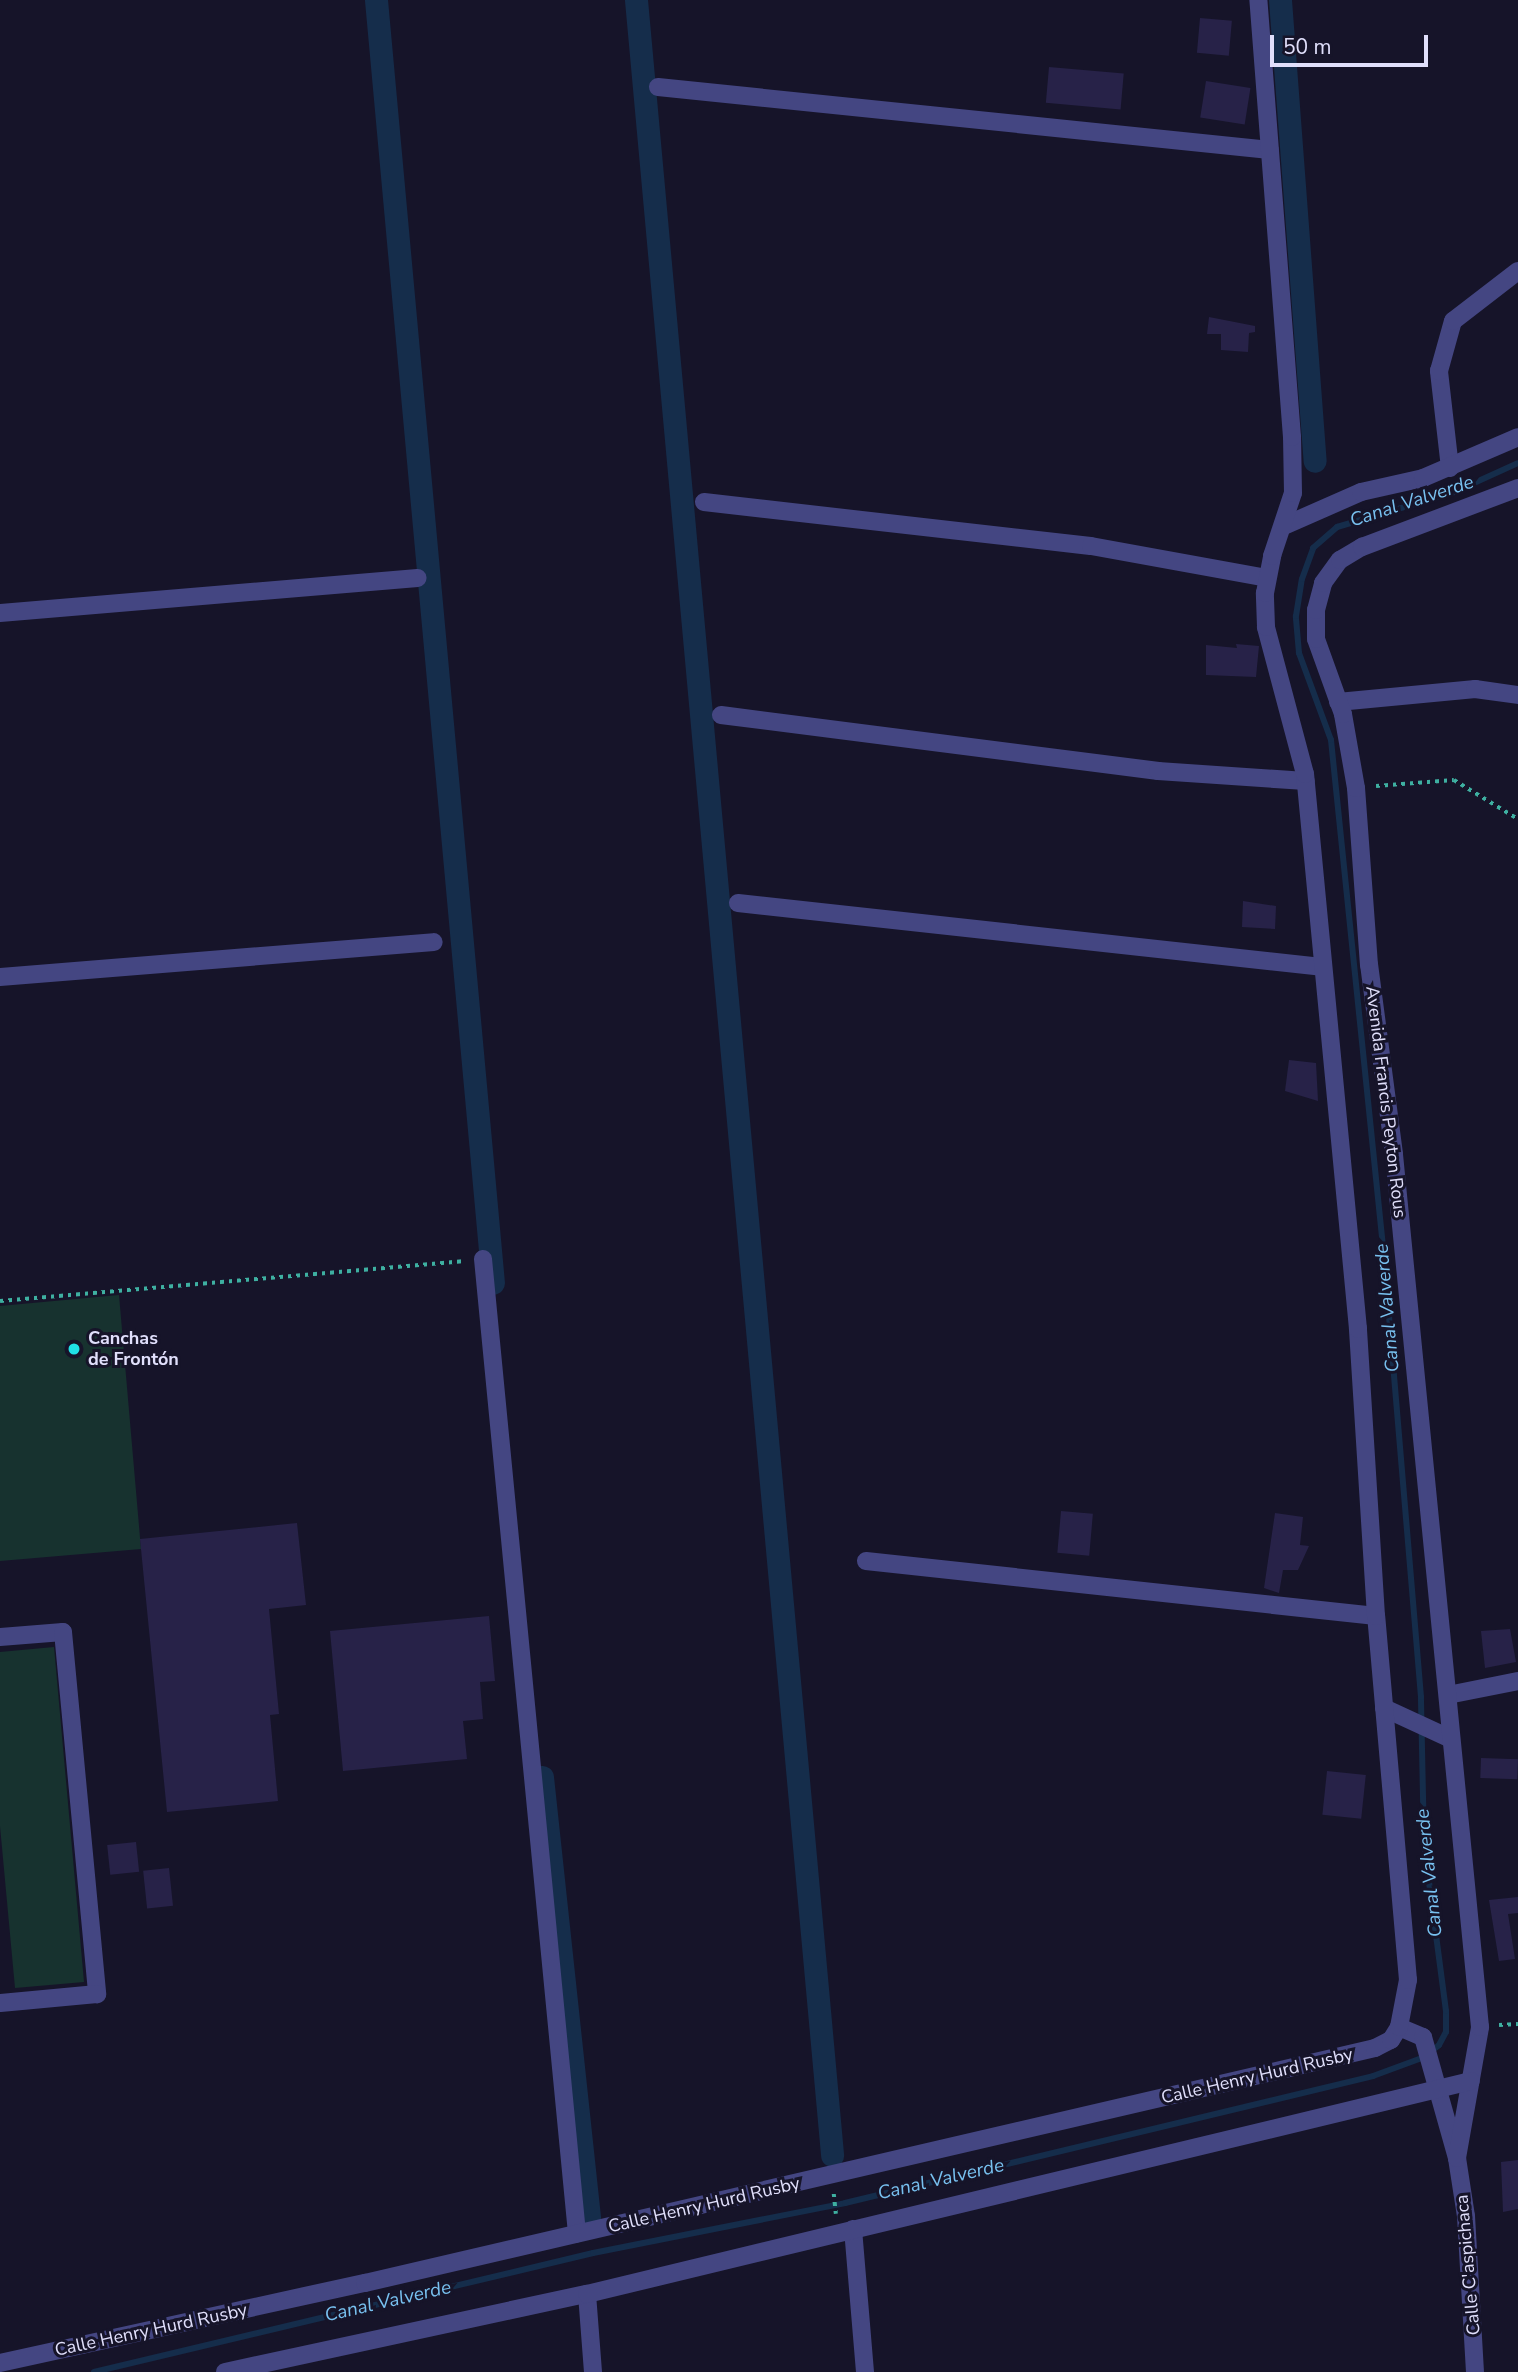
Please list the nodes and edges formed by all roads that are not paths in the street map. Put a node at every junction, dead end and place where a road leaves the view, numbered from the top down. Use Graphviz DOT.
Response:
graph roads {
  1 [pos="1258,0"];
  2 [pos="658,88"];
  3 [pos="1270,150"];
  4 [pos="1518,271"];
  5 [pos="1518,438"];
  6 [pos="1450,468"];
  7 [pos="1518,488"];
  8 [pos="704,502"];
  9 [pos="1286,525"];
  10 [pos="418,578"];
  11 [pos="1268,578"];
  12 [pos="0,613"];
  13 [pos="1518,695"];
  14 [pos="1338,702"];
  15 [pos="721,715"];
  16 [pos="1306,781"];
  17 [pos="738,903"];
  18 [pos="434,942"];
  19 [pos="1322,967"];
  20 [pos="0,976"];
  21 [pos="483,1259"];
  22 [pos="866,1561"];
  23 [pos="1376,1616"];
  24 [pos="0,1637"];
  25 [pos="1518,1681"];
  26 [pos="1448,1695"];
  27 [pos="1384,1708"];
  28 [pos="1442,1736"];
  29 [pos="0,2003"];
  30 [pos="1399,2027"];
  31 [pos="1471,2081"];
  32 [pos="1436,2092"];
  33 [pos="1457,2158"];
  34 [pos="853,2229"];
  35 [pos="577,2233"];
  36 [pos="587,2294"];
  37 [pos="0,2363"];
  38 [pos="225,2372"];
  39 [pos="593,2372"];
  40 [pos="865,2372"];
  41 [pos="1475,2372"];
  1 -- 3 [label="street"];
  2 -- 3 [label="street"];
  3 -- 9 [label="street"];
  4 -- 6 [label="street"];
  5 -- 6 [label="street"];
  6 -- 9 [label="street"];
  7 -- 14 [label="street, Avenida Francis Peyton Rous"];
  8 -- 11 [label="street"];
  9 -- 11 [label="street"];
  10 -- 12 [label="street"];
  11 -- 16 [label="street"];
  13 -- 14 [label="street"];
  14 -- 26 [label="street, Avenida Francis Peyton Rous"];
  15 -- 16 [label="street"];
  16 -- 19 [label="street"];
  17 -- 19 [label="street"];
  18 -- 20 [label="street"];
  19 -- 23 [label="street"];
  21 -- 35 [label="street"];
  22 -- 23 [label="street"];
  23 -- 27 [label="street"];
  24 -- 29 [label="street"];
  25 -- 26 [label="street"];
  26 -- 28 [label="street, Avenida Francis Peyton Rous"];
  27 -- 28 [label="street"];
  27 -- 30 [label="street"];
  28 -- 31 [label="street, Avenida Francis Peyton Rous"];
  30 -- 32 [label="street, Calle C'aspichaca"];
  30 -- 35 [label="street, Calle Henry Hurd Rusby"];
  31 -- 32 [label="street"];
  31 -- 33 [label="street, Calle C'aspichaca"];
  32 -- 33 [label="street, Calle C'aspichaca"];
  32 -- 34 [label="street"];
  33 -- 41 [label="street, Calle C'aspichaca"];
  34 -- 36 [label="street"];
  34 -- 40 [label="street"];
  35 -- 37 [label="street, Calle Henry Hurd Rusby"];
  36 -- 38 [label="street"];
  36 -- 39 [label="street"];
}
